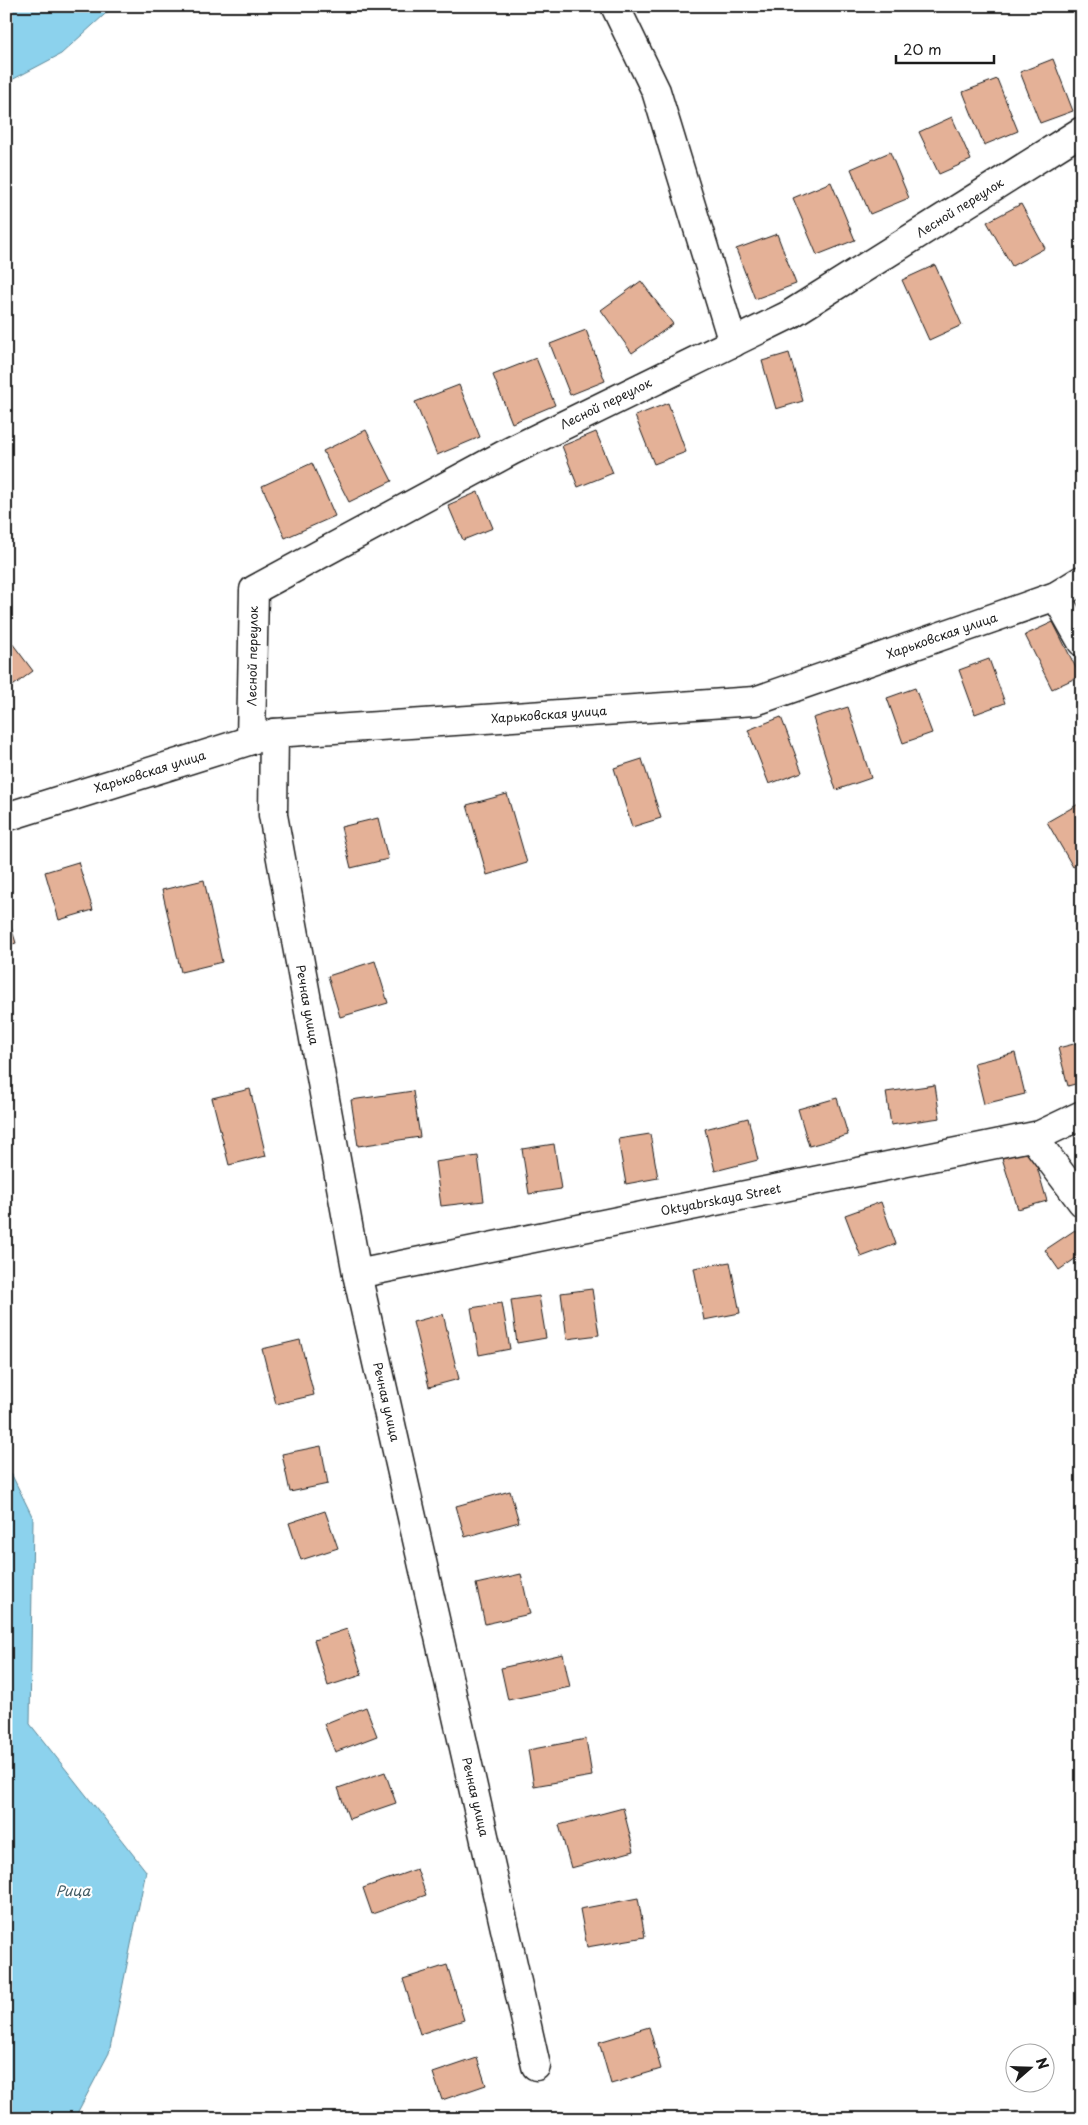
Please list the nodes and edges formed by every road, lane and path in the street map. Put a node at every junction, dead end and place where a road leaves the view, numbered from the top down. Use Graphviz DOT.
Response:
graph roads {
  1 [pos="615,6"];
  2 [pos="1082,132"];
  3 [pos="733,342"];
  4 [pos="1082,580"];
  5 [pos="1056,596"];
  6 [pos="1082,642"];
  7 [pos="263,737"];
  8 [pos="6,817"];
  9 [pos="1082,1115"];
  10 [pos="1032,1137"];
  11 [pos="1082,1202"];
  12 [pos="357,1274"];
  13 [pos="536,2066"];
  1 -- 3 [label="street"];
  2 -- 3 [label="street, Лесной переулок"];
  3 -- 7 [label="street, Лесной переулок"];
  4 -- 5 [label="street, Харьковская улица"];
  5 -- 6 [label="street"];
  5 -- 7 [label="street, Харьковская улица"];
  7 -- 8 [label="street, Харьковская улица"];
  7 -- 12 [label="street, Речная улица"];
  9 -- 10 [label="street, Oktyabrskaya Street"];
  10 -- 11 [label="street"];
  10 -- 12 [label="street, Oktyabrskaya Street"];
  12 -- 13 [label="street, Речная улица"];
}
